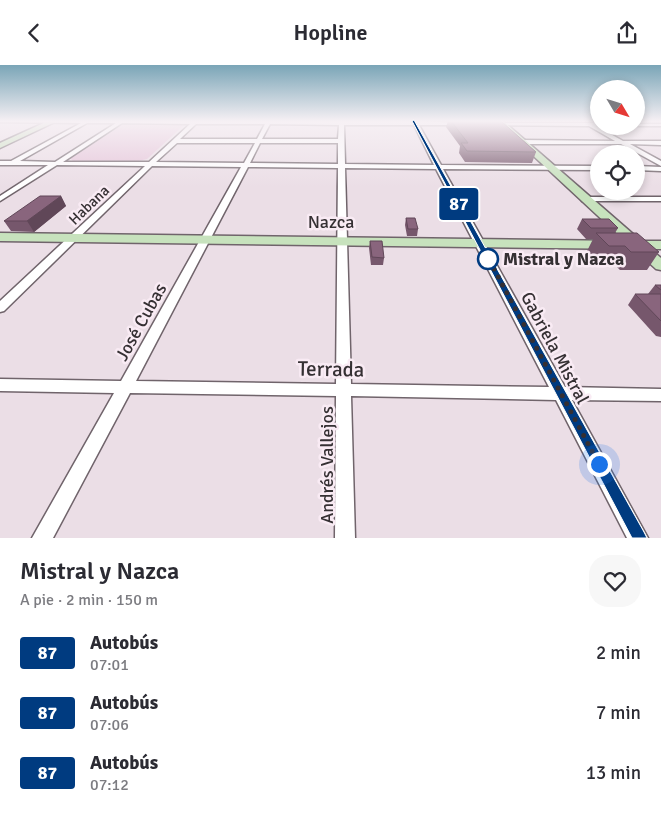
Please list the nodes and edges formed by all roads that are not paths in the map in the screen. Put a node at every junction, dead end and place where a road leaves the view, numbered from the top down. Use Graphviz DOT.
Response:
graph roads {
  1 [pos="49,143"];
  2 [pos="87,143"];
  3 [pos="173,143"];
  4 [pos="257,143"];
  5 [pos="342,143"];
  6 [pos="426,143"];
  7 [pos="523,143"];
  8 [pos="623,143"];
  9 [pos="0,163"];
  10 [pos="12,163"];
  11 [pos="55,163"];
  12 [pos="151,164"];
  13 [pos="246,164"];
  14 [pos="661,164"];
  15 [pos="342,165"];
  16 [pos="438,167"];
  17 [pos="550,168"];
  18 [pos="590,168"];
  19 [pos="645,168"];
  20 [pos="661,169"];
  21 [pos="0,199"];
  22 [pos="585,199"];
  23 [pos="661,199"];
  24 [pos="0,237"];
  25 [pos="74,238"];
  26 [pos="206,240"];
  27 [pos="343,241"];
  28 [pos="479,242"];
  29 [pos="636,244"];
  30 [pos="661,245"];
  31 [pos="661,266"];
  32 [pos="0,307"];
  33 [pos="0,385"];
  34 [pos="126,385"];
  35 [pos="344,391"];
  36 [pos="559,392"];
  37 [pos="661,395"];
  38 [pos="42,538"];
  39 [pos="345,538"];
  40 [pos="638,538"];
  1 -- 10 [label="street"];
  2 -- 11 [label="street"];
  3 -- 12 [label="street, Habana"];
  4 -- 13 [label="street, José Cubas"];
  5 -- 15 [label="street, Andrés Vallejos"];
  6 -- 16 [label="street, Gabriela Mistral"];
  7 -- 17 [label="street"];
  8 -- 14 [label="street"];
  9 -- 10 [label="street"];
  10 -- 11 [label="street"];
  11 -- 12 [label="street"];
  11 -- 21 [label="street"];
  12 -- 13 [label="street"];
  12 -- 25 [label="street, Habana"];
  13 -- 15 [label="street"];
  13 -- 26 [label="street, José Cubas"];
  15 -- 16 [label="street"];
  15 -- 27 [label="street, Andrés Vallejos"];
  16 -- 17 [label="street"];
  16 -- 28 [label="street, Gabriela Mistral"];
  17 -- 18 [label="street"];
  17 -- 22 [label="street"];
  19 -- 20 [label="street"];
  22 -- 23 [label="street"];
  22 -- 29 [label="street"];
  24 -- 25 [label="street, Nazca"];
  25 -- 26 [label="street, Nazca"];
  25 -- 32 [label="street, Habana"];
  26 -- 27 [label="street, Nazca"];
  26 -- 34 [label="street, José Cubas"];
  27 -- 28 [label="street, Nazca"];
  27 -- 35 [label="street, Andrés Vallejos"];
  28 -- 29 [label="street, Nazca"];
  28 -- 36 [label="street, Gabriela Mistral"];
  29 -- 30 [label="street, Nazca"];
  29 -- 31 [label="street"];
  33 -- 34 [label="street, Terrada"];
  34 -- 35 [label="street, Terrada"];
  34 -- 38 [label="street, José Cubas"];
  35 -- 36 [label="street, Terrada"];
  35 -- 39 [label="street, Andrés Vallejos"];
  36 -- 37 [label="street, Terrada"];
  36 -- 40 [label="street, Gabriela Mistral"];
}
